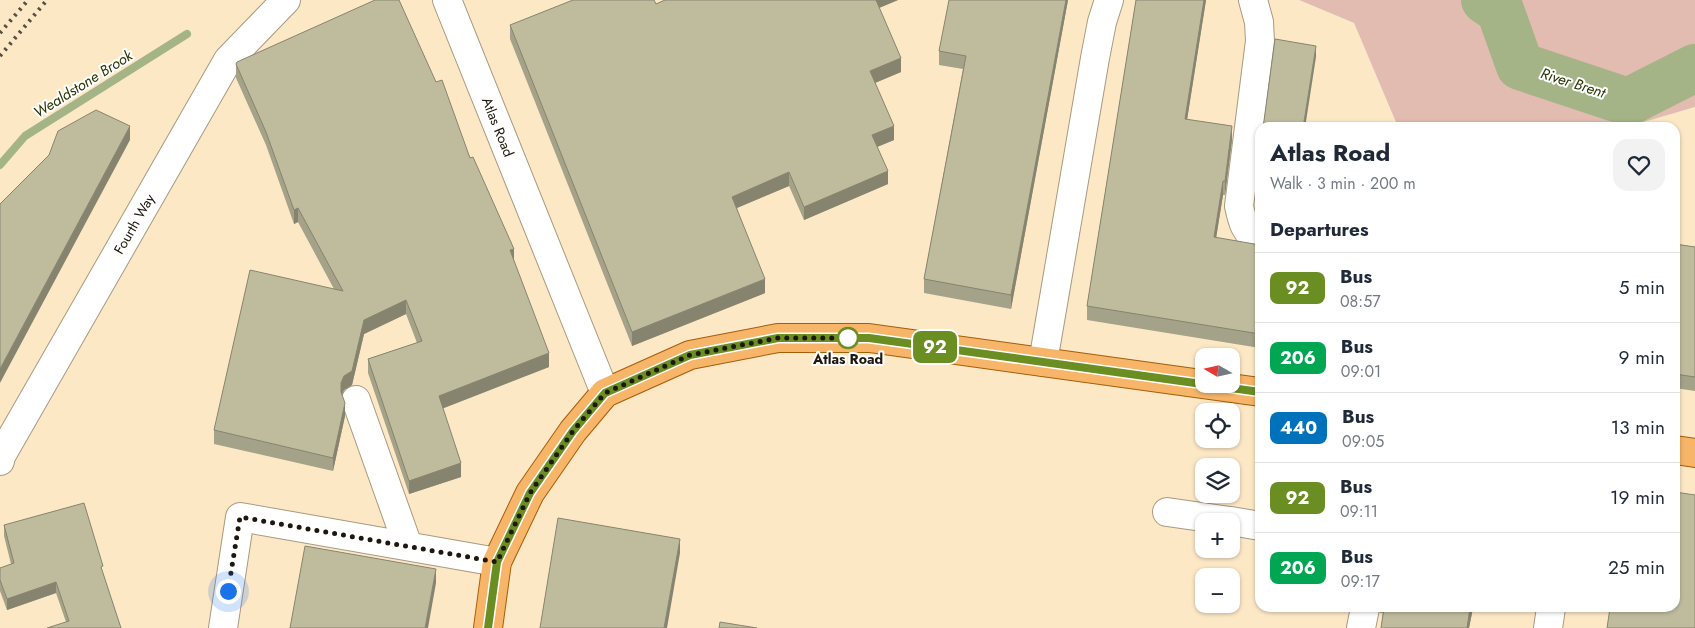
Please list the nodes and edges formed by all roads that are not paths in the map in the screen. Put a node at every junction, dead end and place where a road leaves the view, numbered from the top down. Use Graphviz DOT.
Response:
graph roads {
  1 [pos="286,0"];
  2 [pos="447,0"];
  3 [pos="1109,0"];
  4 [pos="1253,0"];
  5 [pos="1255,237"];
  6 [pos="1043,362"];
  7 [pos="1255,391"];
  8 [pos="605,393"];
  9 [pos="356,400"];
  10 [pos="1680,451"];
  11 [pos="1695,453"];
  12 [pos="0,461"];
  13 [pos="1168,512"];
  14 [pos="1195,516"];
  15 [pos="1240,523"];
  16 [pos="1255,525"];
  17 [pos="408,546"];
  18 [pos="497,562"];
  19 [pos="1364,612"];
  20 [pos="1550,612"];
  21 [pos="223,628"];
  22 [pos="488,628"];
  23 [pos="1361,628"];
  24 [pos="1548,628"];
  1 -- 12 [label="street, Fourth Way"];
  2 -- 8 [label="street, Atlas Road"];
  3 -- 6 [label="street"];
  4 -- 5 [label="street"];
  6 -- 7 [label="main road"];
  6 -- 8 [label="main road"];
  8 -- 18 [label="main road"];
  9 -- 17 [label="street"];
  10 -- 11 [label="main road"];
  13 -- 14 [label="street"];
  15 -- 16 [label="street"];
  17 -- 18 [label="street"];
  17 -- 21 [label="street"];
  18 -- 22 [label="main road"];
  19 -- 23 [label="street"];
  20 -- 24 [label="street"];
}
